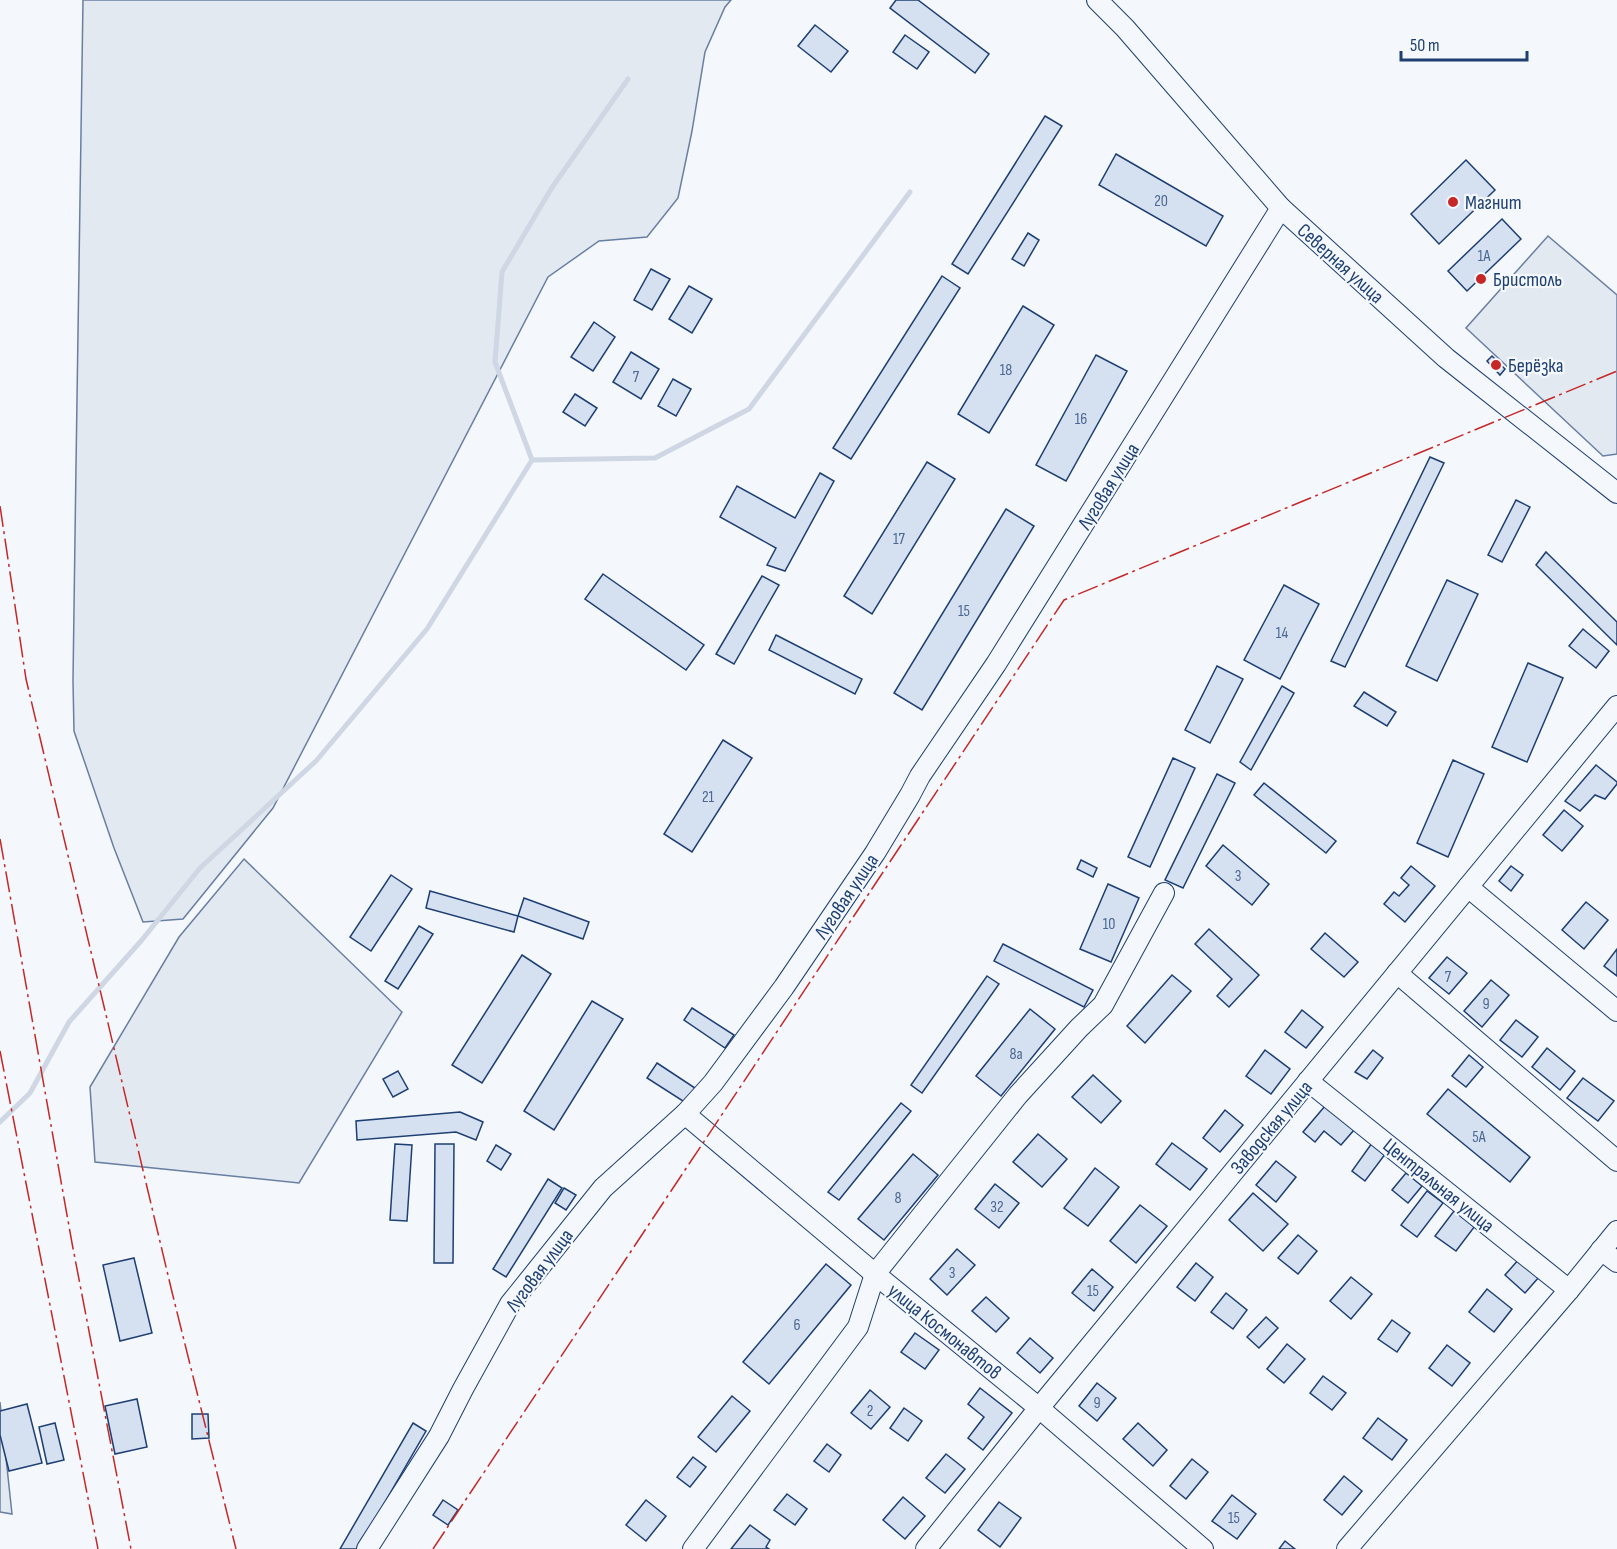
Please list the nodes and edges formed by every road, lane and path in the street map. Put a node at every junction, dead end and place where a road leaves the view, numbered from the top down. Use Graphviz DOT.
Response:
graph roads {
  1 [pos="1097,0"];
  2 [pos="1281,208"];
  3 [pos="1616,490"];
  4 [pos="1617,706"];
  5 [pos="1468,887"];
  6 [pos="1164,893"];
  7 [pos="1397,973"];
  8 [pos="1617,1011"];
  9 [pos="1308,1081"];
  10 [pos="685,1114"];
  11 [pos="1617,1161"];
  12 [pos="1617,1231"];
  13 [pos="1601,1250"];
  14 [pos="1617,1262"];
  15 [pos="875,1274"];
  16 [pos="1569,1290"];
  17 [pos="1039,1407"];
  18 [pos="368,1549"];
  19 [pos="693,1549"];
  20 [pos="926,1549"];
  21 [pos="1203,1549"];
  22 [pos="1347,1549"];
  1 -- 2 [label="street, Северная улица"];
  2 -- 3 [label="street, Северная улица"];
  2 -- 10 [label="street, Луговая улица"];
  4 -- 5 [label="street, Заводская улица"];
  5 -- 7 [label="street, Заводская улица"];
  5 -- 8 [label="street"];
  6 -- 15 [label="street"];
  7 -- 9 [label="street, Заводская улица"];
  7 -- 11 [label="street"];
  9 -- 16 [label="street, Центральная улица"];
  9 -- 17 [label="street, Заводская улица"];
  10 -- 15 [label="street, улица Космонавтов"];
  10 -- 18 [label="street, Луговая улица"];
  12 -- 13 [label="street"];
  13 -- 14 [label="street"];
  13 -- 16 [label="street"];
  15 -- 17 [label="street, улица Космонавтов"];
  15 -- 19 [label="street"];
  16 -- 22 [label="street"];
  17 -- 20 [label="street, Заводская улица"];
  17 -- 21 [label="street, улица Космонавтов"];
}
